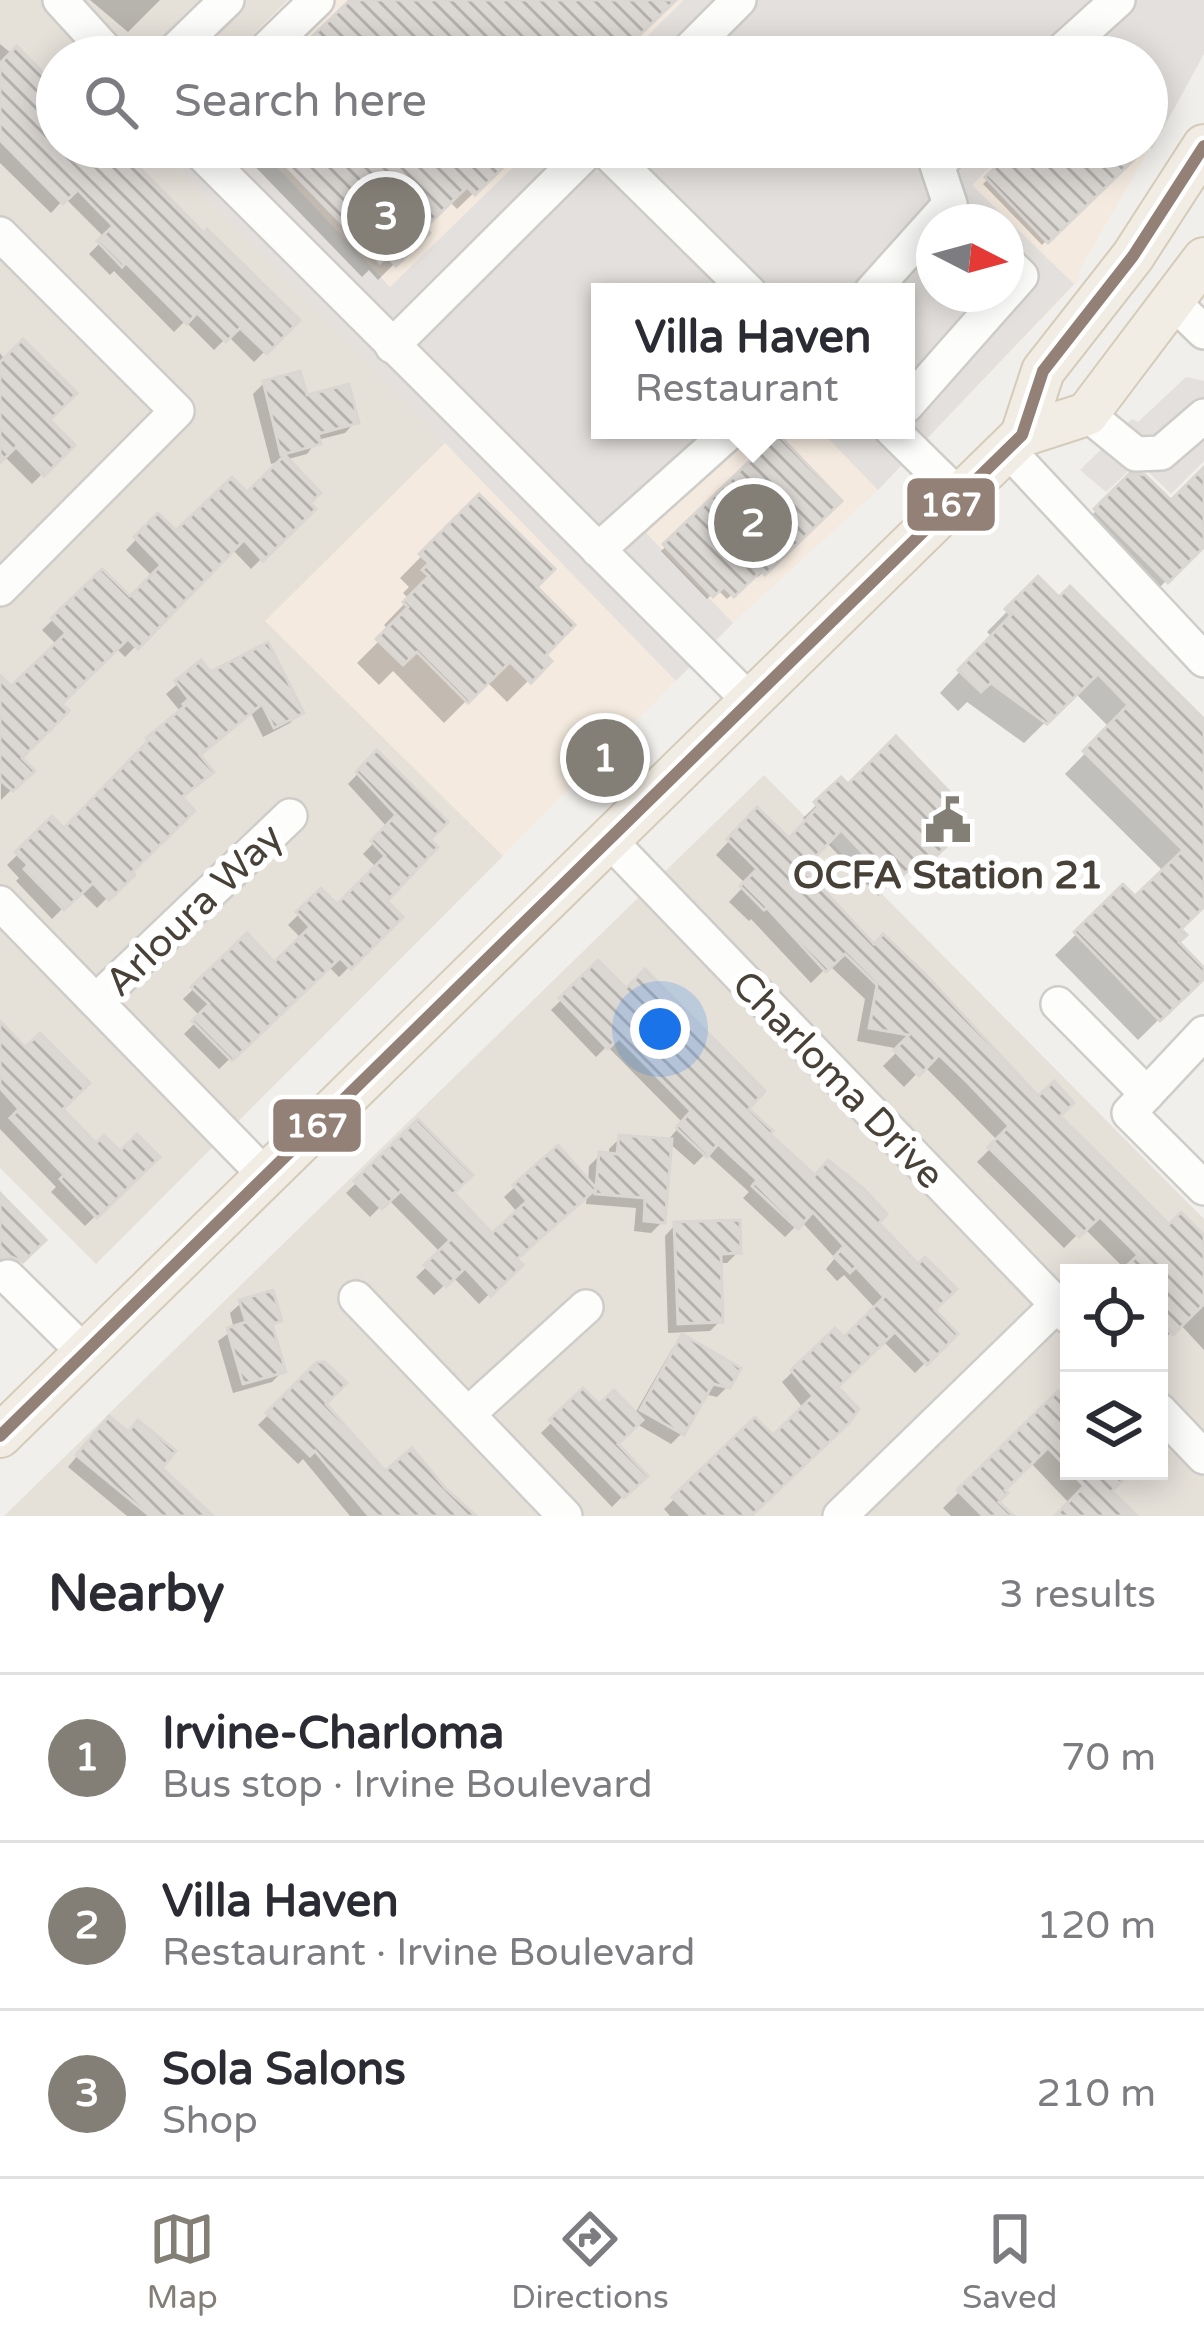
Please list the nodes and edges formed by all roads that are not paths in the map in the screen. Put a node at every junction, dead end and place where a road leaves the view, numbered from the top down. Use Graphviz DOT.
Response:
graph roads {
  1 [pos="60,0"];
  2 [pos="226,0"];
  3 [pos="317,0"];
  4 [pos="739,0"];
  5 [pos="1118,0"];
  6 [pos="93,36"];
  7 [pos="189,36"];
  8 [pos="280,36"];
  9 [pos="703,36"];
  10 [pos="1078,36"];
  11 [pos="1204,146"];
  12 [pos="216,168"];
  13 [pos="571,168"];
  14 [pos="623,168"];
  15 [pos="939,168"];
  16 [pos="955,204"];
  17 [pos="0,234"];
  18 [pos="916,252"];
  19 [pos="1204,259"];
  20 [pos="740,283"];
  21 [pos="881,283"];
  22 [pos="1194,308"];
  23 [pos="988,312"];
  24 [pos="392,346"];
  25 [pos="915,396"];
  26 [pos="1087,414"];
  27 [pos="1204,416"];
  28 [pos="722,439"];
  29 [pos="901,439"];
  30 [pos="1014,442"];
  31 [pos="959,496"];
  32 [pos="598,550"];
  33 [pos="0,589"];
  34 [pos="1204,660"];
  35 [pos="750,701"];
  36 [pos="290,816"];
  37 [pos="609,840"];
  38 [pos="0,903"];
  39 [pos="96,1001"];
  40 [pos="1058,1004"];
  41 [pos="1204,1034"];
  42 [pos="1147,1094"];
  43 [pos="266,1176"];
  44 [pos="1204,1188"];
  45 [pos="8,1277"];
  46 [pos="356,1298"];
  47 [pos="586,1306"];
  48 [pos="1060,1308"];
  49 [pos="1060,1314"];
  50 [pos="85,1353"];
  51 [pos="468,1414"];
  52 [pos="1168,1417"];
  53 [pos="0,1436"];
  54 [pos="1200,1444"];
  55 [pos="565,1516"];
  56 [pos="840,1516"];
  1 -- 6 [label="street"];
  2 -- 7 [label="street"];
  3 -- 8 [label="street"];
  4 -- 9 [label="street"];
  5 -- 10 [label="street"];
  11 -- 30 [label="main road"];
  12 -- 24 [label="street"];
  13 -- 24 [label="street"];
  14 -- 20 [label="street"];
  15 -- 16 [label="street"];
  17 -- 33 [label="street"];
  18 -- 21 [label="street"];
  19 -- 22 [label="main road"];
  22 -- 26 [label="main road"];
  23 -- 25 [label="street"];
  24 -- 32 [label="street"];
  26 -- 27 [label="street"];
  26 -- 30 [label="main road"];
  28 -- 32 [label="street"];
  29 -- 31 [label="street"];
  30 -- 31 [label="main road"];
  30 -- 34 [label="street"];
  31 -- 35 [label="main road"];
  32 -- 35 [label="street"];
  35 -- 37 [label="main road"];
  36 -- 39 [label="street, Arloura Way"];
  37 -- 43 [label="main road"];
  37 -- 48 [label="street, Charloma Drive"];
  38 -- 39 [label="street"];
  39 -- 43 [label="street"];
  40 -- 42 [label="street"];
  41 -- 42 [label="street"];
  42 -- 44 [label="street"];
  43 -- 50 [label="main road"];
  45 -- 50 [label="street"];
  46 -- 51 [label="street"];
  47 -- 51 [label="street"];
  49 -- 56 [label="street"];
  50 -- 53 [label="main road"];
  51 -- 55 [label="street"];
  52 -- 54 [label="street"];
}
